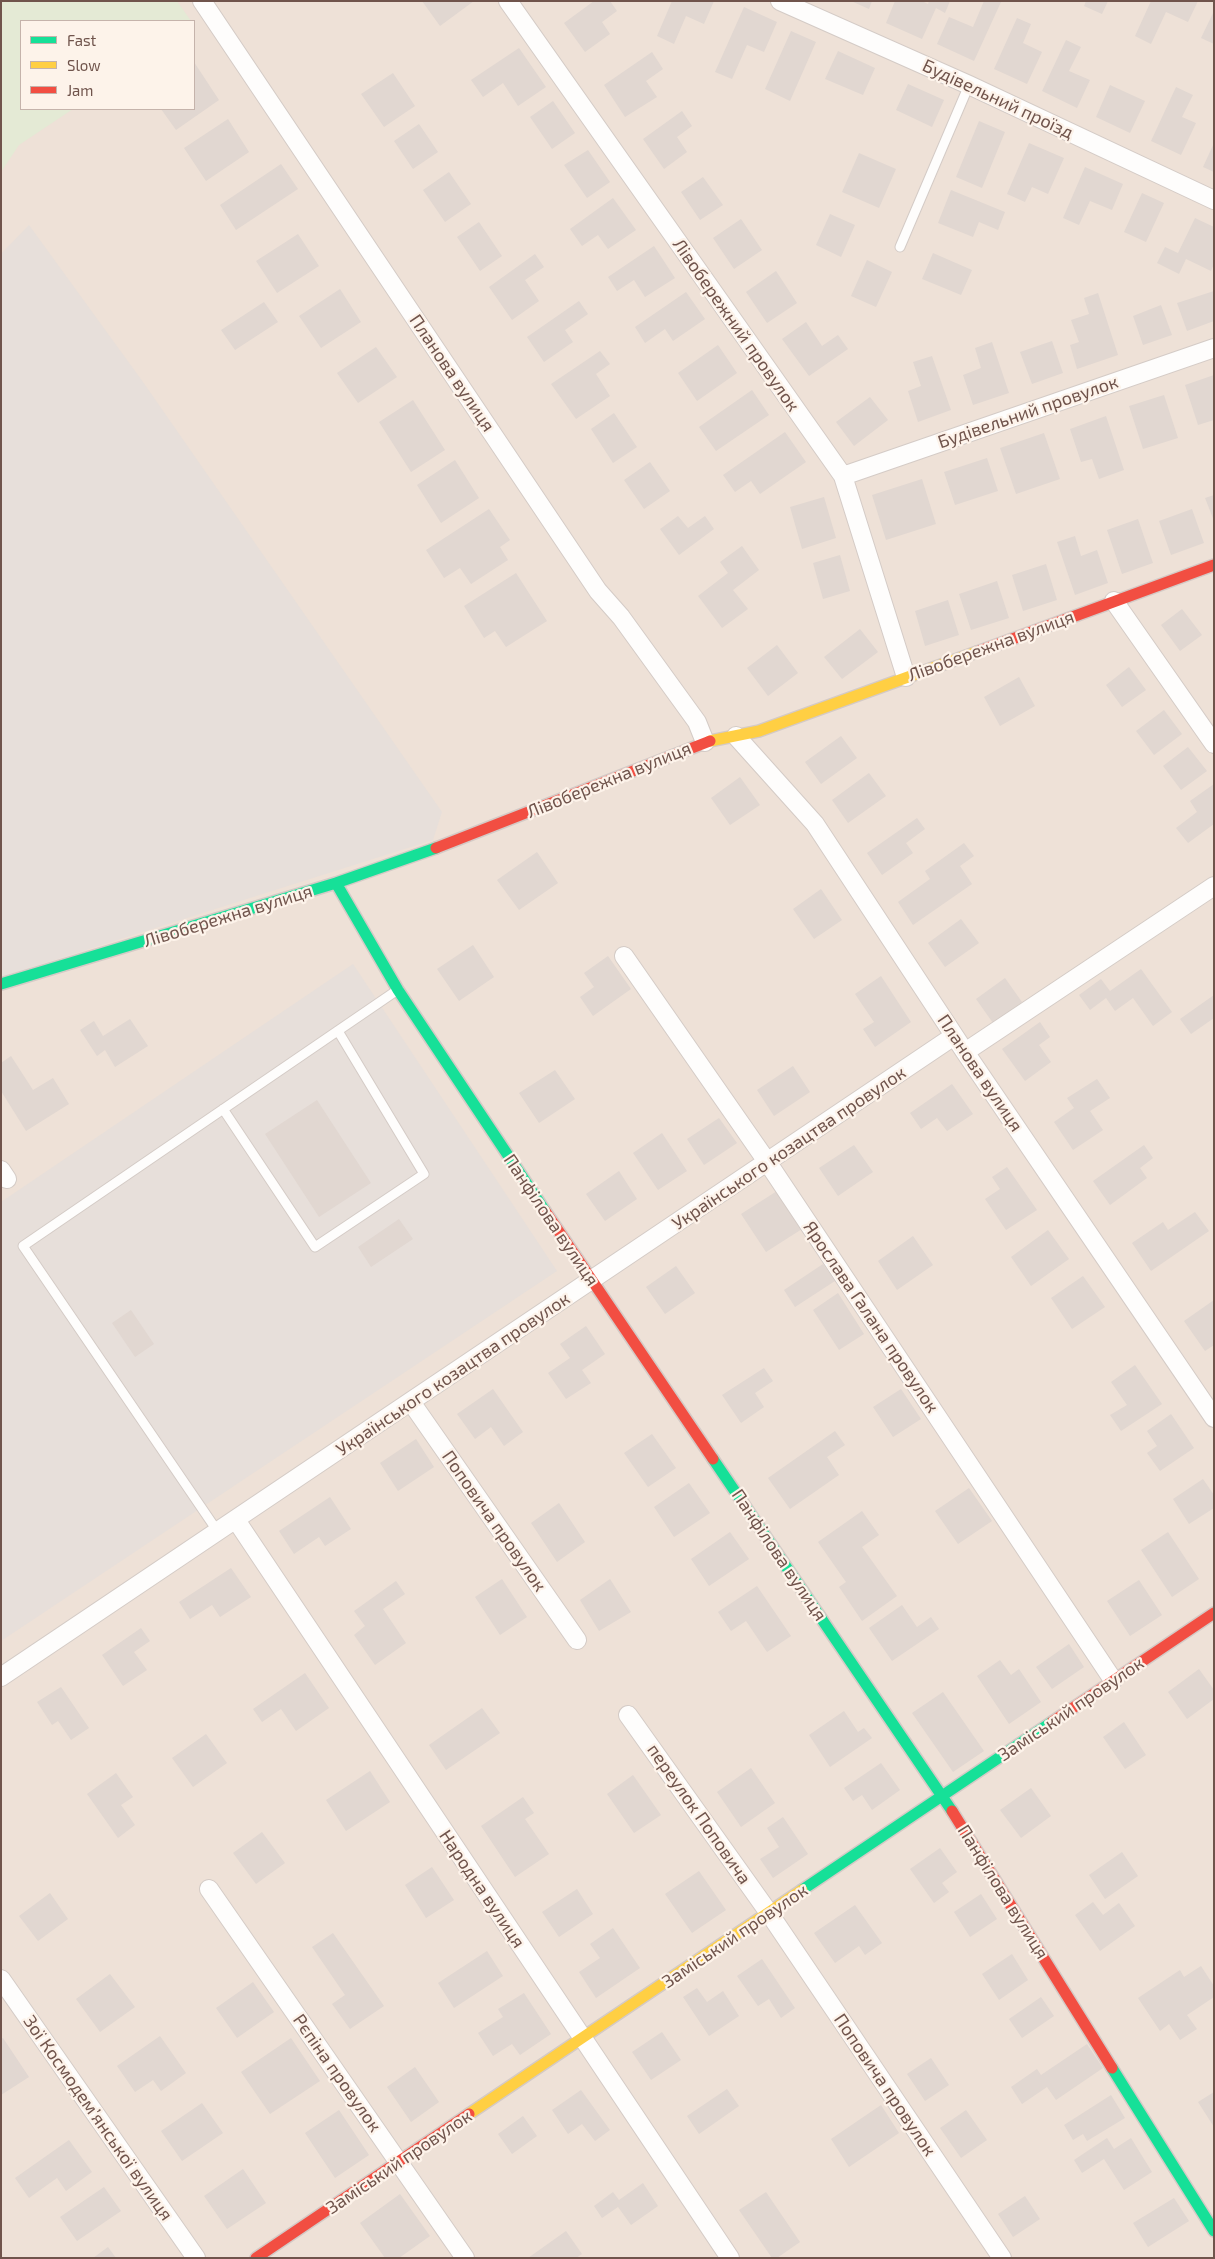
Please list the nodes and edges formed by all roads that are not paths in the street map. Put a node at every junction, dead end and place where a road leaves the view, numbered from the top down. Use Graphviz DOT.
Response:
graph roads {
  1 [pos="202,1"];
  2 [pos="508,1"];
  3 [pos="780,1"];
  4 [pos="969,85"];
  5 [pos="1214,200"];
  6 [pos="900,247"];
  7 [pos="1214,348"];
  8 [pos="843,476"];
  9 [pos="1214,565"];
  10 [pos="1114,601"];
  11 [pos="906,677"];
  12 [pos="736,736"];
  13 [pos="705,742"];
  14 [pos="1214,744"];
  15 [pos="336,883"];
  16 [pos="1214,886"];
  17 [pos="624,956"];
  18 [pos="1,984"];
  19 [pos="398,990"];
  20 [pos="338,1031"];
  21 [pos="954,1036"];
  22 [pos="966,1052"];
  23 [pos="223,1109"];
  24 [pos="768,1163"];
  25 [pos="592,1281"];
  26 [pos="411,1402"];
  27 [pos="1214,1418"];
  28 [pos="236,1520"];
  29 [pos="218,1532"];
  30 [pos="1214,1613"];
  31 [pos="577,1640"];
  32 [pos="1,1677"];
  33 [pos="1113,1680"];
  34 [pos="628,1715"];
  35 [pos="942,1795"];
  36 [pos="209,1889"];
  37 [pos="769,1913"];
  38 [pos="1,1979"];
  39 [pos="582,2039"];
  40 [pos="399,2162"];
  41 [pos="1214,2231"];
  42 [pos="196,2258"];
  43 [pos="256,2258"];
  44 [pos="465,2258"];
  45 [pos="730,2258"];
  46 [pos="1002,2258"];
  1 -- 13 [label="street, Планова вулиця"];
  2 -- 8 [label="street, Лівобережний провулок"];
  3 -- 4 [label="street, Будівельний проїзд"];
  4 -- 5 [label="street, Будівельний проїзд"];
  4 -- 6 [label="lane"];
  7 -- 8 [label="street, Будівельний провулок"];
  8 -- 11 [label="street, Лівобережний провулок"];
  9 -- 10 [label="street, Лівобережна вулиця"];
  10 -- 11 [label="street, Лівобережна вулиця"];
  10 -- 14 [label="street"];
  11 -- 12 [label="street, Лівобережна вулиця"];
  12 -- 13 [label="street, Лівобережна вулиця"];
  12 -- 21 [label="street, Планова вулиця"];
  13 -- 15 [label="street, Лівобережна вулиця"];
  15 -- 18 [label="street, Лівобережна вулиця"];
  15 -- 19 [label="street, Панфілова вулиця"];
  16 -- 22 [label="street"];
  17 -- 24 [label="street, Ярослава Галана провулок"];
  19 -- 20 [label="lane"];
  19 -- 25 [label="street, Панфілова вулиця"];
  20 -- 23 [label="lane"];
  20 -- 23 [label="lane"];
  21 -- 22 [label="street, Планова вулиця"];
  21 -- 24 [label="street, Українського козацтва провулок"];
  22 -- 27 [label="street, Планова вулиця"];
  23 -- 29 [label="lane"];
  24 -- 25 [label="street, Українського козацтва провулок"];
  24 -- 33 [label="street, Ярослава Галана провулок"];
  25 -- 26 [label="street, Українського козацтва провулок"];
  25 -- 35 [label="street, Панфілова вулиця"];
  26 -- 28 [label="street, Українського козацтва провулок"];
  26 -- 31 [label="street, Поповича провулок"];
  28 -- 29 [label="street, Українського козацтва провулок"];
  28 -- 39 [label="street, Народна вулиця"];
  29 -- 32 [label="street, Українського козацтва провулок"];
  30 -- 33 [label="street, Заміський провулок"];
  33 -- 35 [label="street, Заміський провулок"];
  34 -- 37 [label="street, переулок Поповича"];
  35 -- 37 [label="street, Заміський провулок"];
  35 -- 41 [label="street, Панфілова вулиця"];
  36 -- 40 [label="street, Рєпіна провулок"];
  37 -- 39 [label="street, Заміський провулок"];
  37 -- 46 [label="street, Поповича провулок"];
  38 -- 42 [label="street, Зої Космодем’янської вулиця"];
  39 -- 40 [label="street, Заміський провулок"];
  39 -- 45 [label="street, Народна вулиця"];
  40 -- 43 [label="street, Заміський провулок"];
  40 -- 44 [label="street, Рєпіна провулок"];
}
